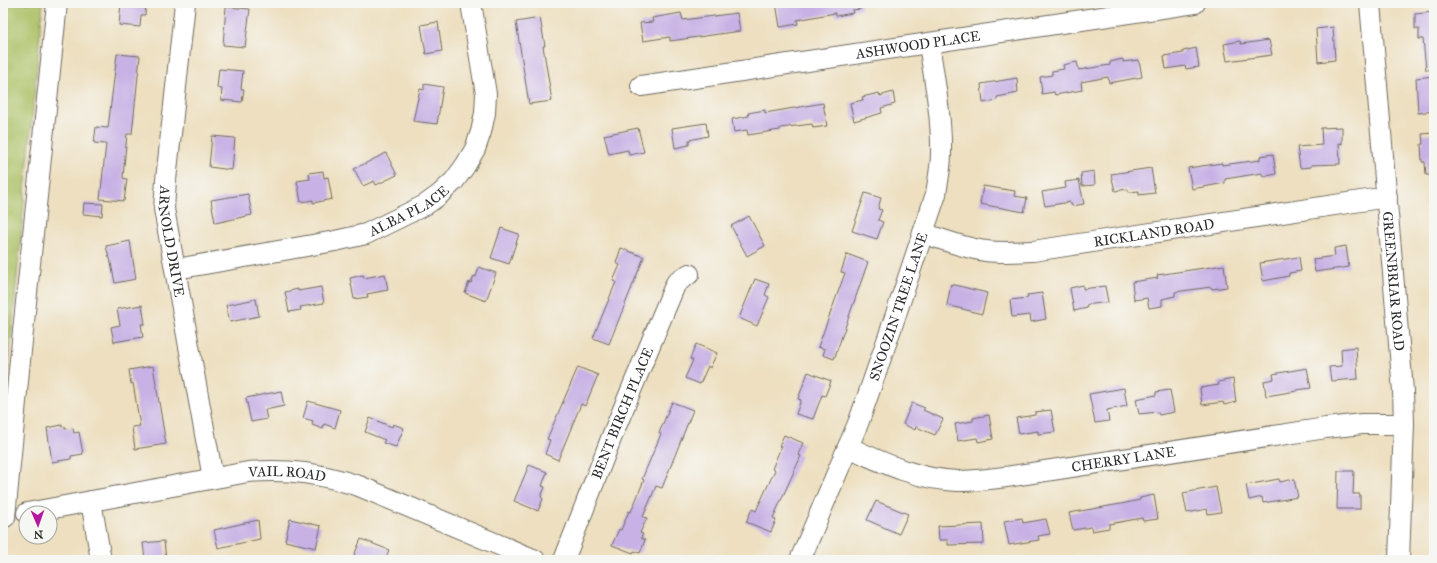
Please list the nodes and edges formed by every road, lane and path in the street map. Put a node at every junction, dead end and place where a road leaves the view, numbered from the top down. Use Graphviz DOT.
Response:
graph roads {
  1 [pos="57,3"];
  2 [pos="185,3"];
  3 [pos="471,3"];
  4 [pos="1195,3"];
  5 [pos="1370,3"];
  6 [pos="929,43"];
  7 [pos="641,86"];
  8 [pos="1387,198"];
  9 [pos="923,233"];
  10 [pos="176,269"];
  11 [pos="689,274"];
  12 [pos="1404,424"];
  13 [pos="848,447"];
  14 [pos="213,478"];
  15 [pos="90,501"];
  16 [pos="58,507"];
  17 [pos="18,514"];
  18 [pos="4,517"];
  19 [pos="101,560"];
  20 [pos="535,560"];
  21 [pos="564,560"];
  22 [pos="800,560"];
  23 [pos="1399,560"];
  1 -- 18 [label="street"];
  2 -- 10 [label="street, ARNOLD DRIVE"];
  3 -- 10 [label="street, ALBA PLACE"];
  4 -- 6 [label="street, ASHWOOD PLACE"];
  5 -- 8 [label="street, GREENBRIAR ROAD"];
  6 -- 7 [label="street, ASHWOOD PLACE"];
  6 -- 9 [label="street, SNOOZIN TREE LANE"];
  8 -- 9 [label="street, RICKLAND ROAD"];
  8 -- 12 [label="street, GREENBRIAR ROAD"];
  9 -- 13 [label="street, SNOOZIN TREE LANE"];
  10 -- 14 [label="street, ARNOLD DRIVE"];
  11 -- 21 [label="street, BENT BIRCH PLACE"];
  12 -- 13 [label="street, CHERRY LANE"];
  12 -- 23 [label="street, GREENBRIAR ROAD"];
  13 -- 22 [label="street, SNOOZIN TREE LANE"];
  14 -- 15 [label="street, VAIL ROAD"];
  14 -- 20 [label="street, VAIL ROAD"];
  15 -- 16 [label="street, VAIL ROAD"];
  15 -- 19 [label="street"];
  17 -- 18 [label="street, VAIL ROAD"];
}
